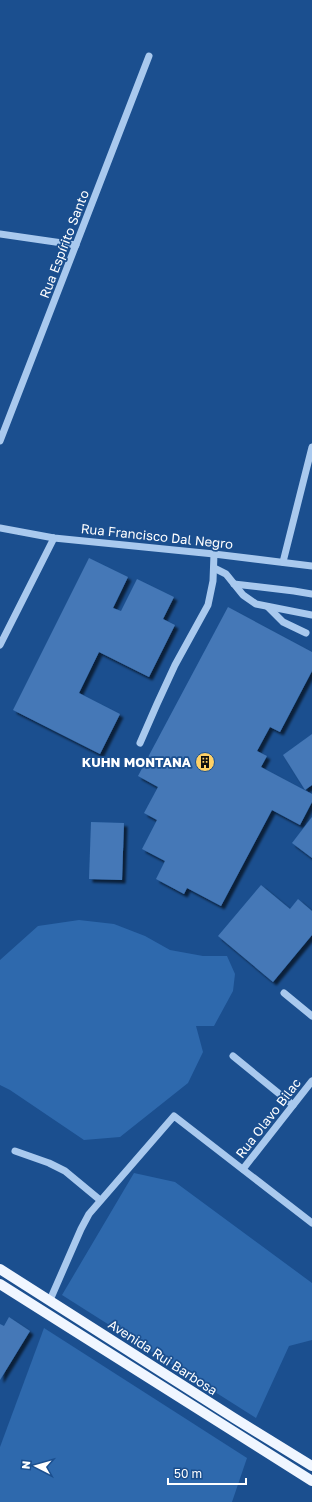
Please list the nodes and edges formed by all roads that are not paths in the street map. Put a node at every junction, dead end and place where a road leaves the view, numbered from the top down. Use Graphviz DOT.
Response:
graph roads {
  1 [pos="149,56"];
  2 [pos="0,234"];
  3 [pos="76,245"];
  4 [pos="0,441"];
  5 [pos="312,447"];
  6 [pos="0,528"];
  7 [pos="54,538"];
  8 [pos="214,554"];
  9 [pos="283,562"];
  10 [pos="312,566"];
  11 [pos="214,568"];
  12 [pos="234,584"];
  13 [pos="312,594"];
  14 [pos="267,607"];
  15 [pos="312,615"];
  16 [pos="306,633"];
  17 [pos="0,645"];
  18 [pos="140,743"];
  19 [pos="284,993"];
  20 [pos="312,1016"];
  21 [pos="233,1056"];
  22 [pos="312,1082"];
  23 [pos="293,1105"];
  24 [pos="15,1150"];
  25 [pos="243,1169"];
  26 [pos="100,1200"];
  27 [pos="312,1222"];
  28 [pos="0,1269"];
  29 [pos="0,1284"];
  30 [pos="50,1300"];
  31 [pos="312,1466"];
  32 [pos="312,1481"];
  1 -- 3 [label="street, Rua Espírito Santo"];
  2 -- 3 [label="street"];
  3 -- 4 [label="street, Rua Espírito Santo"];
  5 -- 9 [label="street"];
  6 -- 7 [label="street, Rua Francisco Dal Negro"];
  7 -- 8 [label="street, Rua Francisco Dal Negro"];
  7 -- 17 [label="street"];
  8 -- 9 [label="street, Rua Francisco Dal Negro"];
  8 -- 11 [label="street"];
  9 -- 10 [label="street, Rua Francisco Dal Negro"];
  11 -- 12 [label="street"];
  11 -- 18 [label="street"];
  12 -- 13 [label="street"];
  12 -- 14 [label="street"];
  14 -- 15 [label="street"];
  14 -- 16 [label="street"];
  19 -- 20 [label="street"];
  21 -- 23 [label="street"];
  22 -- 23 [label="street, Rua Olavo Bilac"];
  23 -- 25 [label="street, Rua Olavo Bilac"];
  24 -- 26 [label="street"];
  25 -- 26 [label="street"];
  25 -- 27 [label="street"];
  26 -- 30 [label="street"];
  28 -- 30 [label="main road, Avenida Rui Barbosa"];
  29 -- 32 [label="main road, Avenida Rui Barbosa"];
  30 -- 31 [label="main road, Avenida Rui Barbosa"];
}
